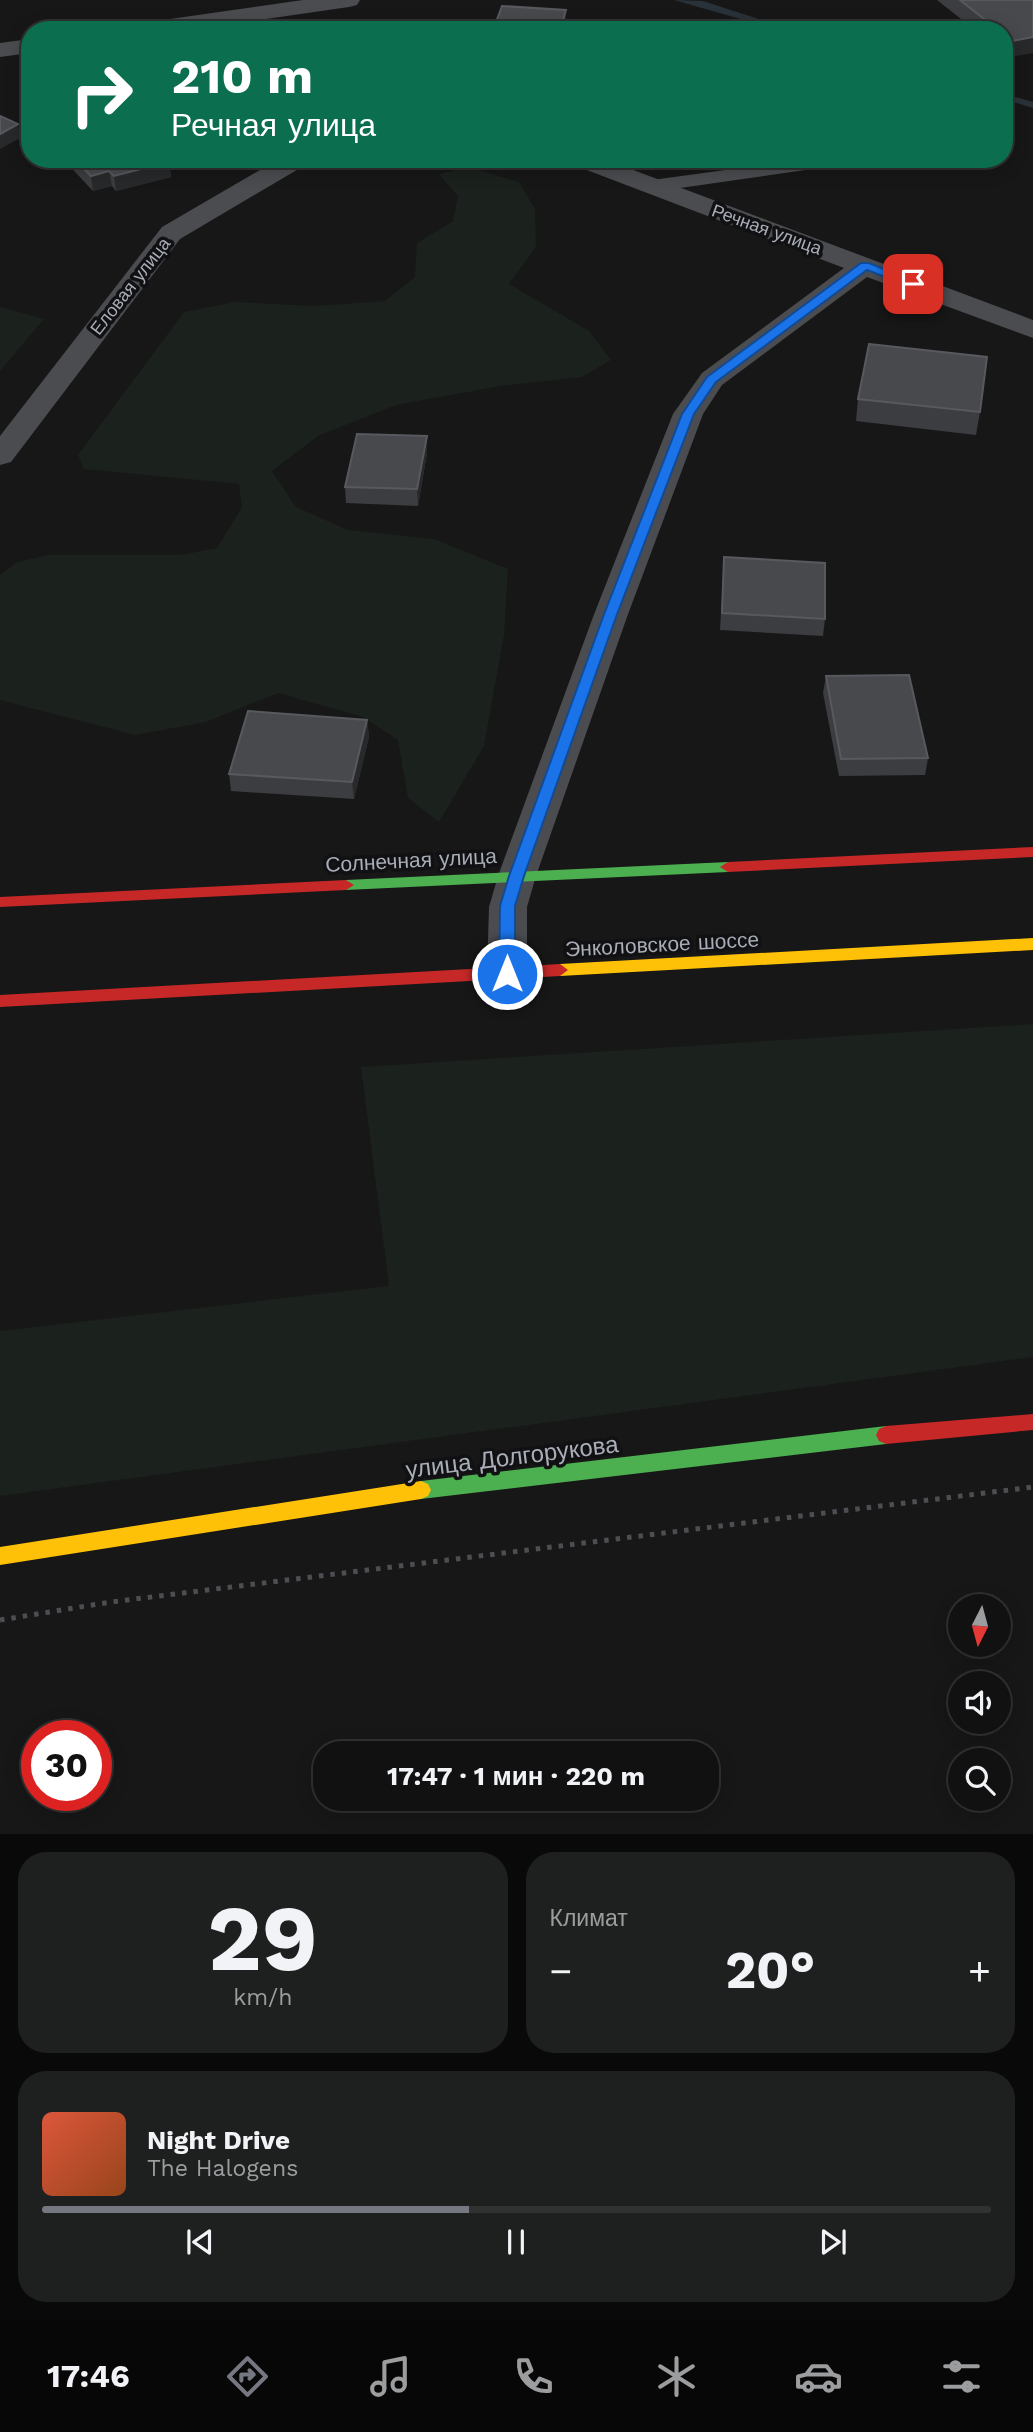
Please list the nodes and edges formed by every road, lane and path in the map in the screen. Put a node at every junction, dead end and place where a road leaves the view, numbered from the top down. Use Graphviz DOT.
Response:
graph roads {
  1 [pos="349,0"];
  2 [pos="246,21"];
  3 [pos="21,47"];
  4 [pos="0,50"];
  5 [pos="283,168"];
  6 [pos="604,168"];
  7 [pos="782,168"];
  8 [pos="652,186"];
  9 [pos="865,265"];
  10 [pos="1033,330"];
  11 [pos="0,456"];
  12 [pos="1033,852"];
  13 [pos="517,876"];
  14 [pos="0,902"];
  15 [pos="1033,944"];
  16 [pos="507,974"];
  17 [pos="0,1001"];
  18 [pos="1033,1422"];
  19 [pos="1033,1487"];
  20 [pos="0,1556"];
  21 [pos="0,1620"];
  1 -- 2 [label="street"];
  3 -- 4 [label="street"];
  5 -- 11 [label="street, Еловая улица"];
  6 -- 8 [label="street, Речная улица"];
  7 -- 8 [label="lane"];
  8 -- 9 [label="street, Речная улица"];
  9 -- 10 [label="street, Речная улица"];
  9 -- 13 [label="street"];
  12 -- 13 [label="street, Солнечная улица"];
  13 -- 14 [label="street, Солнечная улица"];
  13 -- 16 [label="street"];
  15 -- 16 [label="street, Энколовское шоссе"];
  16 -- 17 [label="street, Энколовское шоссе"];
  18 -- 20 [label="street, улица Долгорукова"];
  19 -- 21 [label="path"];
}
